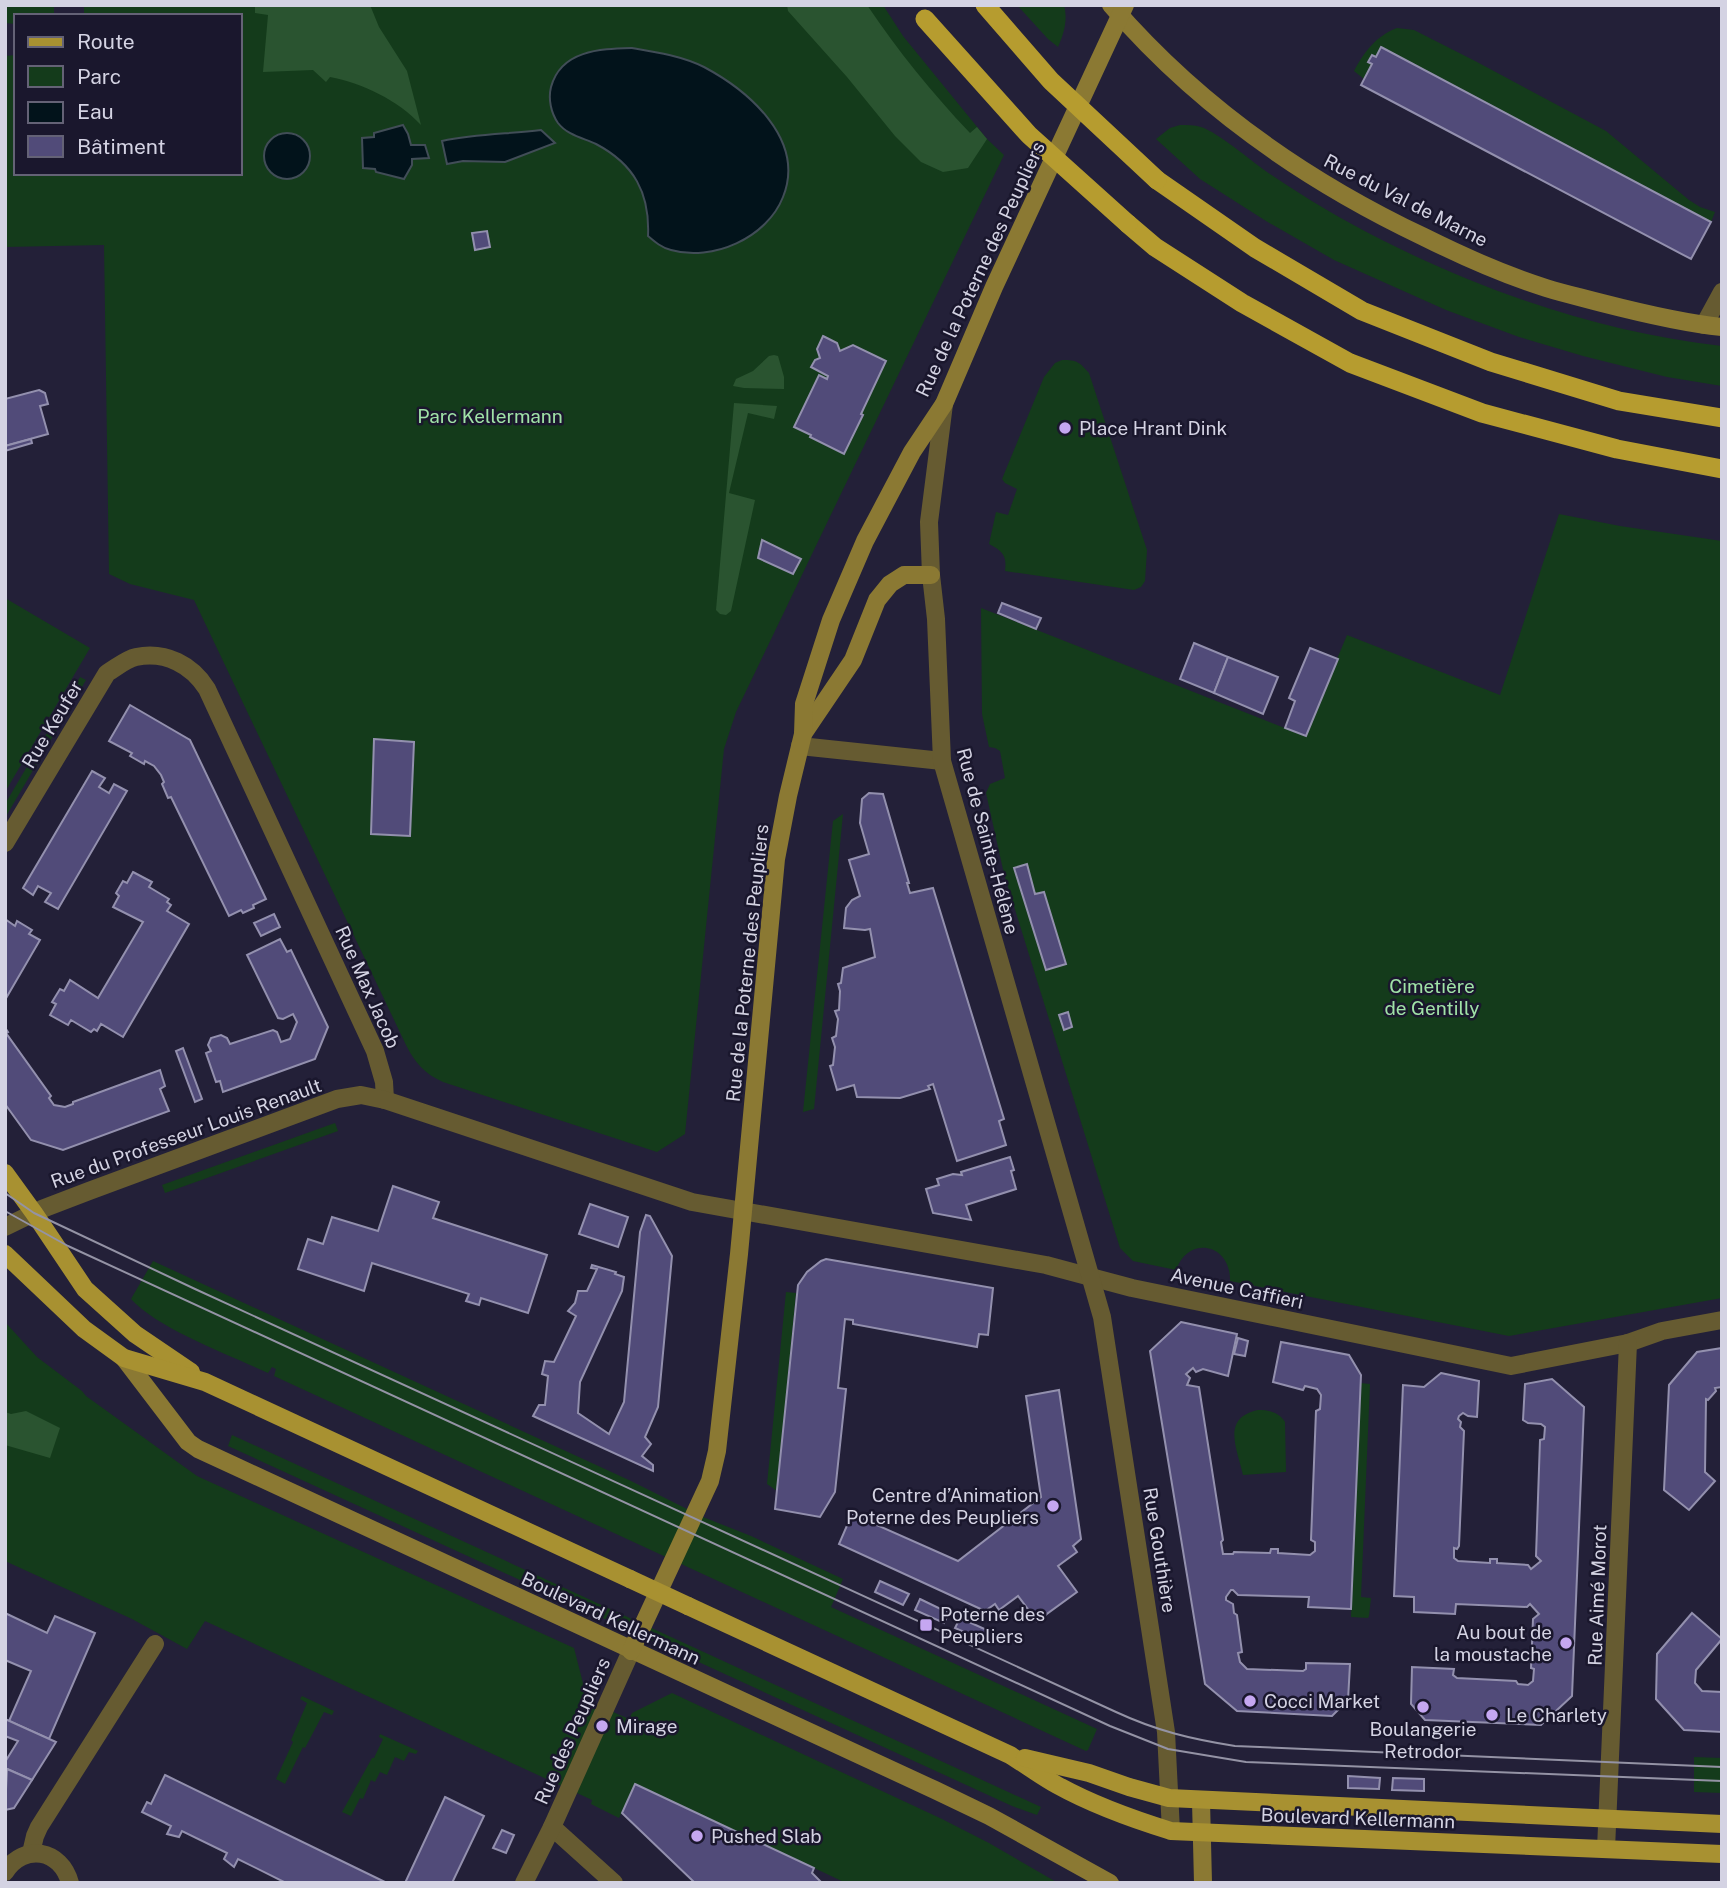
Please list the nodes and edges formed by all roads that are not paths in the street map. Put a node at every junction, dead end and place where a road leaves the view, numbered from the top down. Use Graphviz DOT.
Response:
graph roads {
  1 [pos="985,5"];
  2 [pos="1118,9"];
  3 [pos="921,12"];
  4 [pos="1722,292"];
  5 [pos="1713,326"];
  6 [pos="943,404"];
  7 [pos="1722,418"];
  8 [pos="1722,469"];
  9 [pos="931,575"];
  10 [pos="157,657"];
  11 [pos="802,740"];
  12 [pos="942,761"];
  13 [pos="5,843"];
  14 [pos="385,1100"];
  15 [pos="5,1173"];
  16 [pos="742,1210"];
  17 [pos="34,1213"];
  18 [pos="5,1227"];
  19 [pos="5,1254"];
  20 [pos="1091,1277"];
  21 [pos="1722,1320"];
  22 [pos="1628,1343"];
  23 [pos="124,1358"];
  24 [pos="205,1382"];
  25 [pos="710,1481"];
  26 [pos="155,1644"];
  27 [pos="631,1651"];
  28 [pos="1010,1755"];
  29 [pos="1169,1798"];
  30 [pos="1201,1801"];
  31 [pos="1607,1819"];
  32 [pos="1722,1824"];
  33 [pos="552,1827"];
  34 [pos="1171,1831"];
  35 [pos="1202,1833"];
  36 [pos="1606,1849"];
  37 [pos="31,1853"];
  38 [pos="1722,1854"];
  39 [pos="8,1863"];
  40 [pos="70,1883"];
  41 [pos="524,1883"];
  42 [pos="614,1883"];
  43 [pos="1110,1883"];
  44 [pos="1203,1883"];
  1 -- 7 [label="highway, bridge"];
  2 -- 5 [label="main road, Rue du Val de Marne"];
  2 -- 6 [label="main road, Rue de la Poterne des Peupliers"];
  3 -- 8 [label="highway, bridge"];
  4 -- 5 [label="street"];
  6 -- 9 [label="street, Rue de Sainte-Hélène"];
  6 -- 11 [label="main road, Rue de la Poterne des Peupliers"];
  9 -- 11 [label="main road"];
  9 -- 12 [label="street, Rue de Sainte-Hélène"];
  10 -- 13 [label="street, Rue Keufer"];
  10 -- 14 [label="street, Rue Max Jacob"];
  11 -- 12 [label="street"];
  11 -- 16 [label="main road, Rue de la Poterne des Peupliers"];
  12 -- 20 [label="street, Rue de Sainte-Hélène"];
  14 -- 16 [label="street"];
  14 -- 17 [label="street, Rue du Professeur Louis Renault"];
  15 -- 17 [label="main road, Boulevard Kellermann"];
  16 -- 20 [label="street, Avenue Caffieri"];
  16 -- 25 [label="main road, Rue de la Poterne des Peupliers"];
  17 -- 18 [label="street, Rue du Professeur Louis Renault"];
  17 -- 24 [label="main road, Boulevard Kellermann"];
  19 -- 23 [label="main road, Boulevard Kellermann"];
  20 -- 22 [label="street, Avenue Caffieri"];
  20 -- 29 [label="street, Rue Gouthière"];
  21 -- 22 [label="street, Avenue Caffieri"];
  22 -- 31 [label="street, Rue Aimé Morot"];
  23 -- 24 [label="main road, Boulevard Kellermann"];
  23 -- 27 [label="main road, Boulevard Kellermann"];
  24 -- 28 [label="main road, Boulevard Kellermann, bridge"];
  25 -- 27 [label="main road, Rue des Peupliers"];
  26 -- 37 [label="street"];
  27 -- 33 [label="street, Rue des Peupliers"];
  27 -- 43 [label="main road, Boulevard Kellermann"];
  28 -- 29 [label="main road, Boulevard Kellermann"];
  28 -- 34 [label="main road, Boulevard Kellermann"];
  29 -- 30 [label="main road, Boulevard Kellermann"];
  29 -- 34 [label="street, Rue Gouthière"];
  30 -- 31 [label="main road, Boulevard Kellermann"];
  30 -- 35 [label="main road"];
  31 -- 32 [label="main road, Boulevard Kellermann"];
  31 -- 36 [label="street, Rue Aimé Morot"];
  33 -- 41 [label="street, Rue des Peupliers"];
  33 -- 42 [label="street"];
  34 -- 35 [label="main road, Boulevard Kellermann"];
  35 -- 36 [label="main road, Boulevard Kellermann"];
  35 -- 44 [label="main road"];
  36 -- 38 [label="main road, Boulevard Kellermann"];
  37 -- 39 [label="street"];
  37 -- 40 [label="street"];
}
